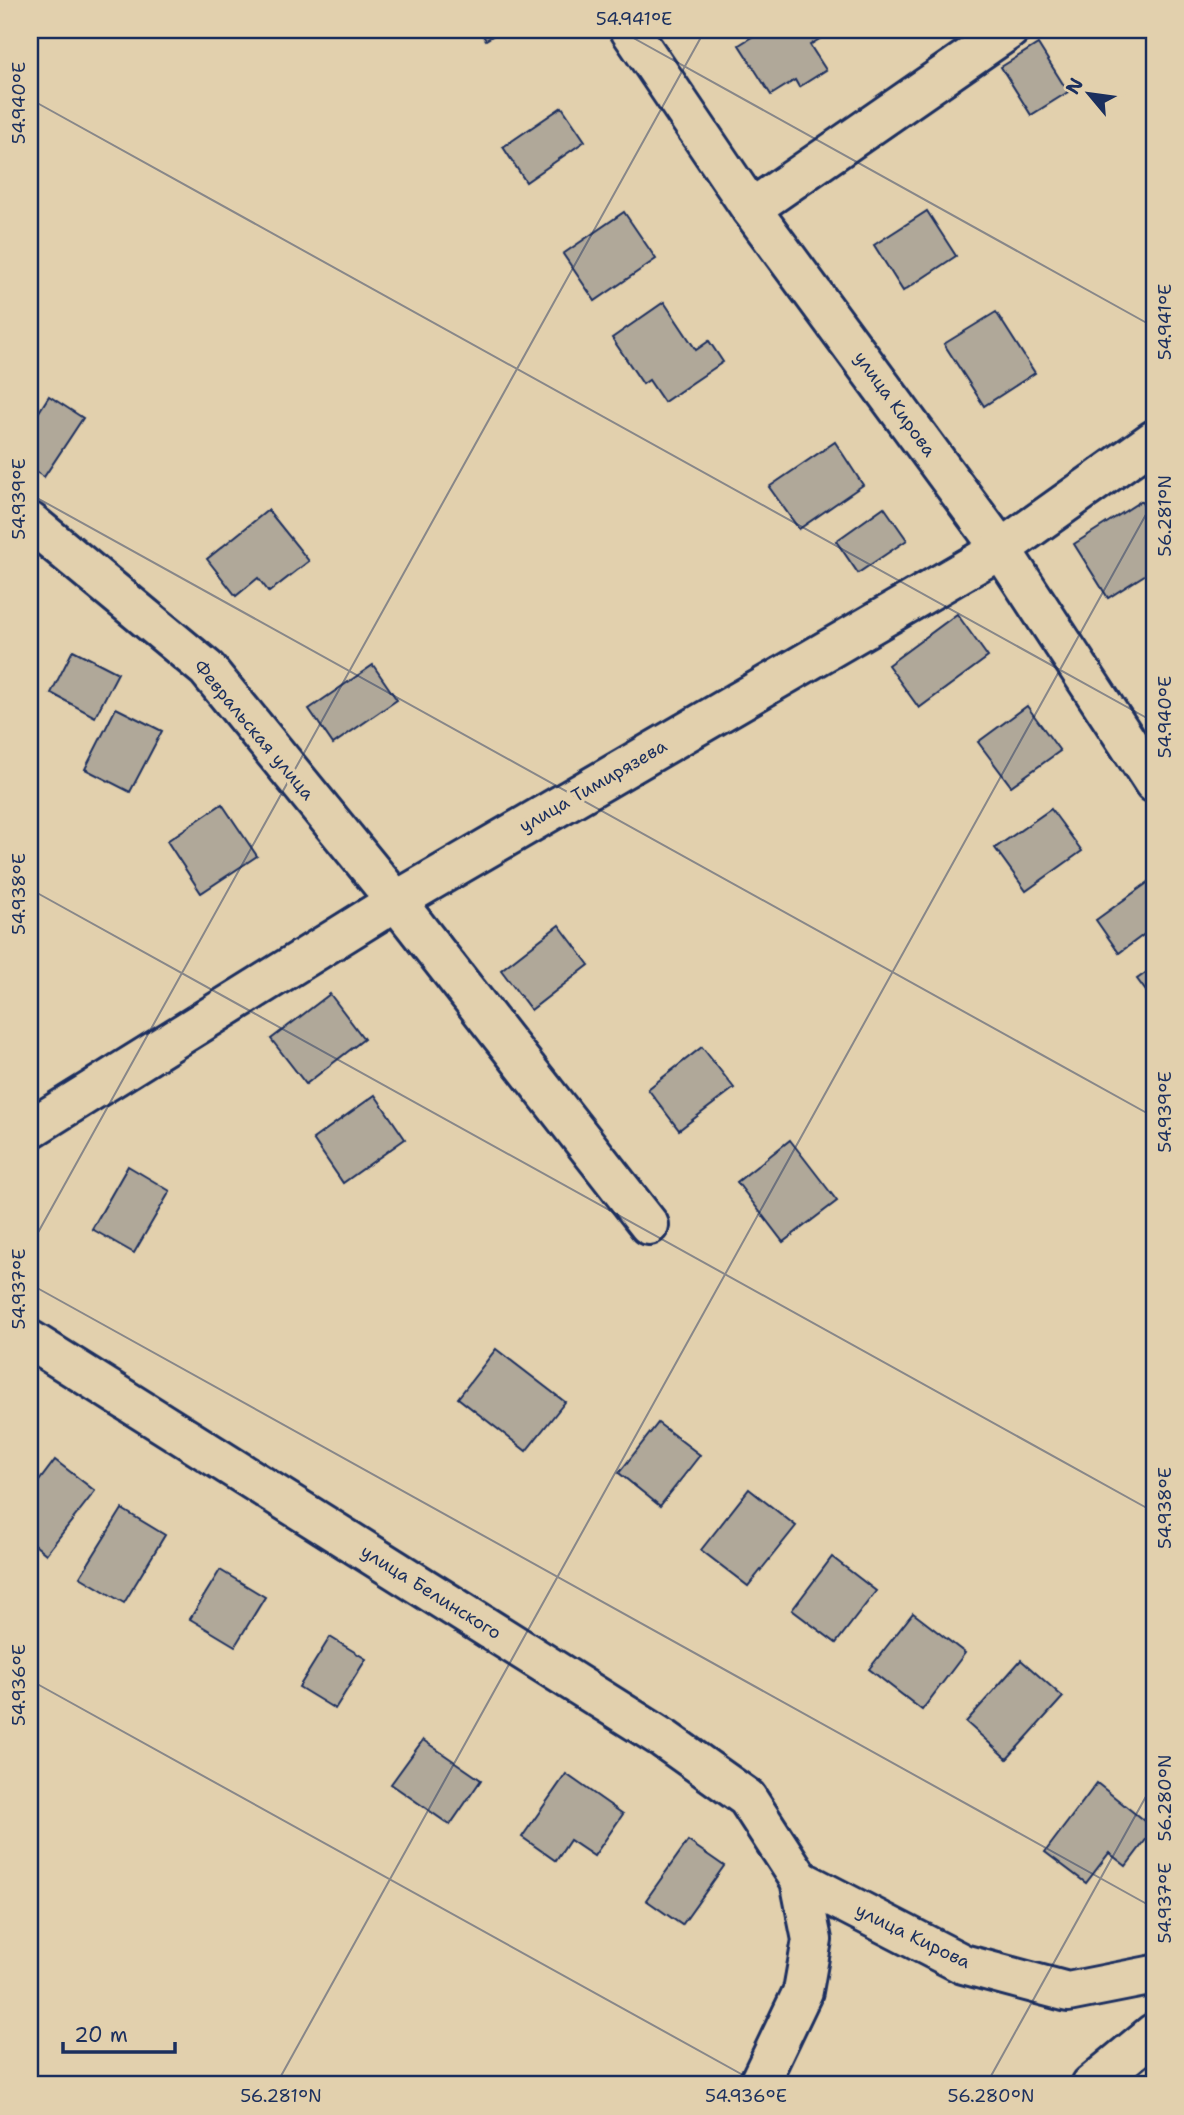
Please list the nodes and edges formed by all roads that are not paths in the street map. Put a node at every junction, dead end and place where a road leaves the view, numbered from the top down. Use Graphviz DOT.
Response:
graph roads {
  1 [pos="630,30"];
  2 [pos="1009,30"];
  3 [pos="751,209"];
  4 [pos="1154,440"];
  5 [pos="30,522"];
  6 [pos="1002,549"];
  7 [pos="1154,783"];
  8 [pos="396,901"];
  9 [pos="30,1129"];
  10 [pos="649,1225"];
  11 [pos="30,1339"];
  12 [pos="800,1880"];
  13 [pos="1154,1975"];
  14 [pos="1154,2033"];
  15 [pos="758,2085"];
  16 [pos="1091,2085"];
  1 -- 3 [label="street, улица Кирова"];
  2 -- 3 [label="street"];
  3 -- 6 [label="street, улица Кирова"];
  4 -- 6 [label="street, улица Тимирязева"];
  5 -- 8 [label="street, Февральская улица"];
  6 -- 7 [label="street, улица Кирова"];
  6 -- 8 [label="street, улица Тимирязева"];
  8 -- 9 [label="street, улица Тимирязева"];
  8 -- 10 [label="street, Февральская улица"];
  11 -- 12 [label="street, улица Белинского"];
  12 -- 13 [label="street, улица Кирова"];
  12 -- 15 [label="street"];
  14 -- 16 [label="street"];
}
